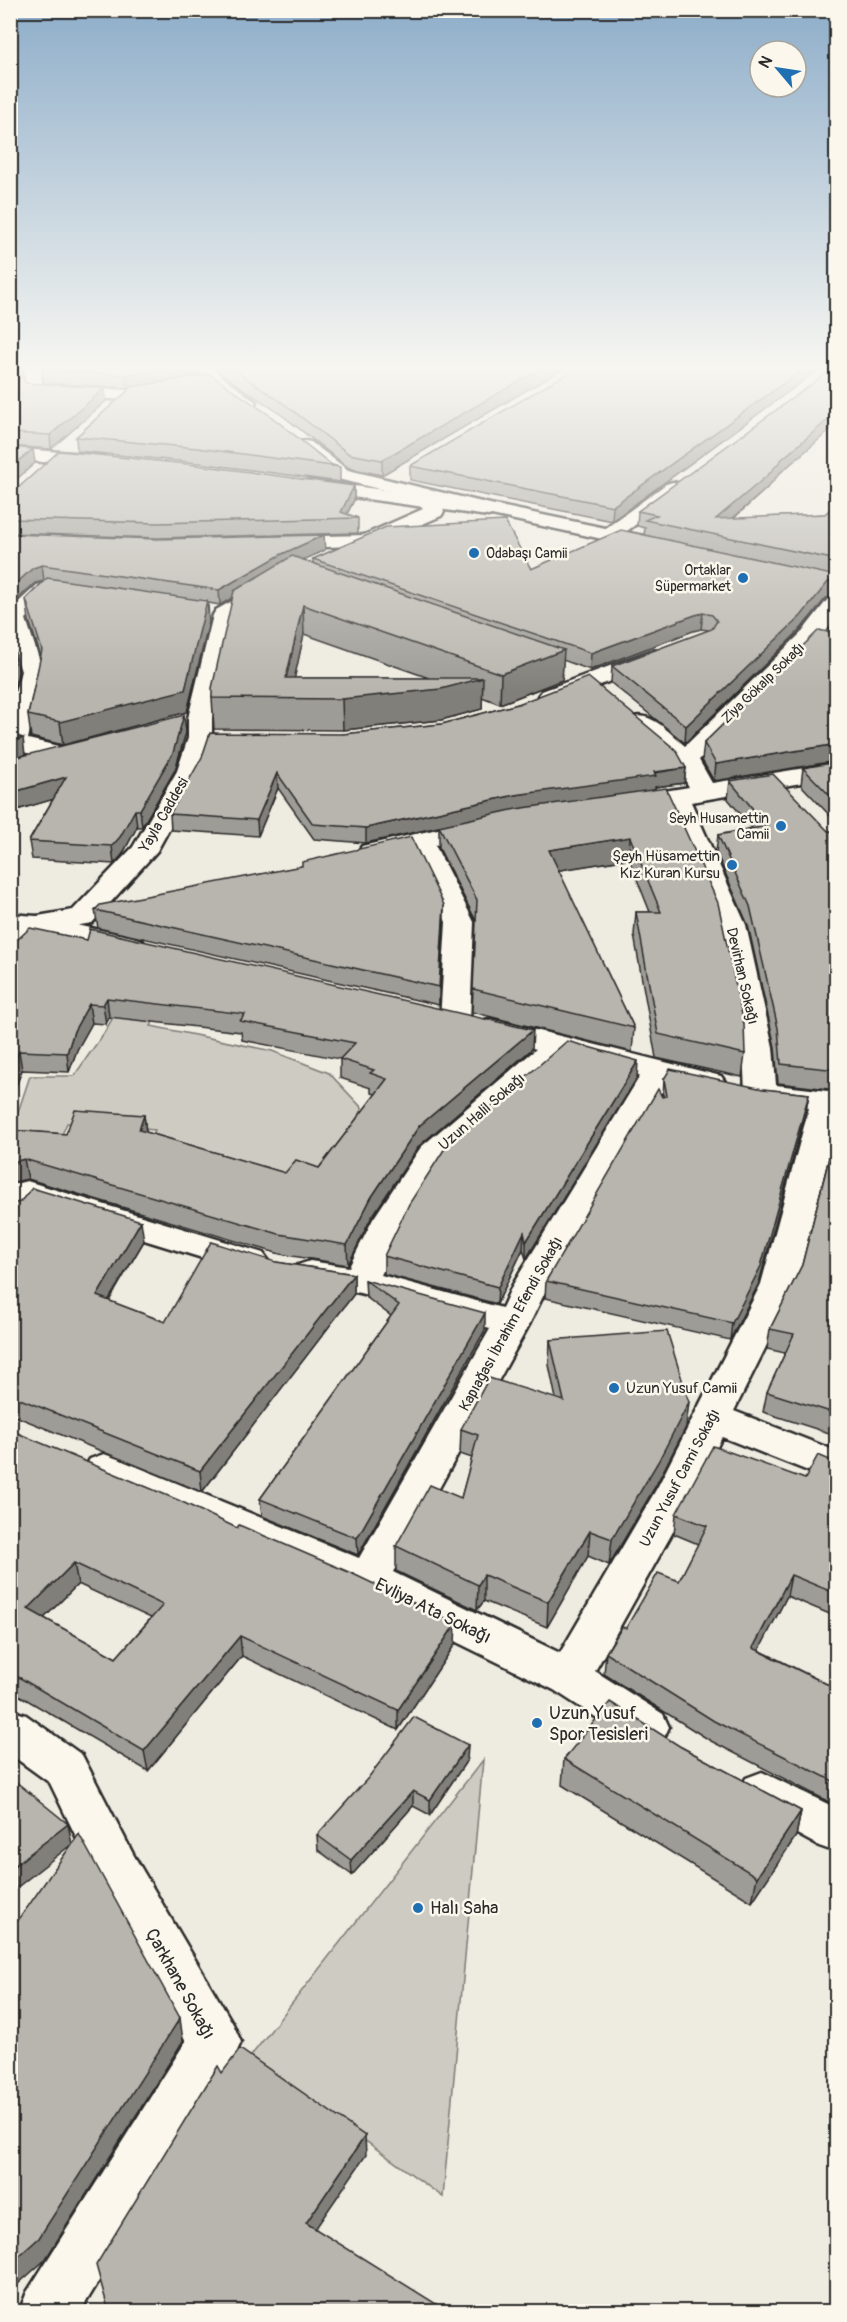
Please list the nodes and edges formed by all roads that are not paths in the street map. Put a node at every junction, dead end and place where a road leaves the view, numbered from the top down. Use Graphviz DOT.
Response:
graph roads {
  1 [pos="344,475"];
  2 [pos="401,475"];
  3 [pos="685,479"];
  4 [pos="290,483"];
  5 [pos="377,489"];
  6 [pos="427,503"];
  7 [pos="490,510"];
  8 [pos="609,535"];
  9 [pos="368,541"];
  10 [pos="260,543"];
  11 [pos="677,550"];
  12 [pos="320,562"];
  13 [pos="280,581"];
  14 [pos="89,595"];
  15 [pos="837,604"];
  16 [pos="201,611"];
  17 [pos="224,615"];
  18 [pos="13,618"];
  19 [pos="669,650"];
  20 [pos="559,669"];
  21 [pos="609,695"];
  22 [pos="530,703"];
  23 [pos="13,742"];
  24 [pos="686,759"];
  25 [pos="21,766"];
  26 [pos="837,770"];
  27 [pos="705,793"];
  28 [pos="676,798"];
  29 [pos="607,807"];
  30 [pos="505,822"];
  31 [pos="420,841"];
  32 [pos="351,857"];
  33 [pos="129,906"];
  34 [pos="82,917"];
  35 [pos="23,923"];
  36 [pos="10,949"];
  37 [pos="162,953"];
  38 [pos="560,1044"];
  39 [pos="658,1072"];
  40 [pos="761,1093"];
  41 [pos="832,1101"];
  42 [pos="10,1212"];
  43 [pos="360,1281"];
  44 [pos="512,1323"];
  45 [pos="713,1418"];
  46 [pos="65,1453"];
  47 [pos="837,1467"];
  48 [pos="368,1579"];
  49 [pos="569,1677"];
  50 [pos="10,1729"];
  51 [pos="675,1745"];
  52 [pos="725,1773"];
  53 [pos="837,1831"];
  54 [pos="47,2312"];
  1 -- 5 [label="street"];
  2 -- 5 [label="street"];
  3 -- 8 [label="street"];
  4 -- 5 [label="street"];
  5 -- 6 [label="street"];
  5 -- 7 [label="street"];
  6 -- 7 [label="street"];
  6 -- 9 [label="street"];
  7 -- 8 [label="street"];
  8 -- 11 [label="street"];
  9 -- 10 [label="street"];
  9 -- 12 [label="street"];
  13 -- 17 [label="street"];
  14 -- 18 [label="street"];
  15 -- 24 [label="street, Ziya Gökalp Sokağı"];
  16 -- 17 [label="street"];
  17 -- 34 [label="street, Yayla Caddesi"];
  18 -- 23 [label="street"];
  19 -- 21 [label="street"];
  20 -- 21 [label="street"];
  21 -- 22 [label="street"];
  21 -- 24 [label="street"];
  23 -- 25 [label="street"];
  24 -- 27 [label="street"];
  26 -- 27 [label="street"];
  27 -- 28 [label="street"];
  28 -- 29 [label="street"];
  28 -- 40 [label="street, Devirhan Sokağı"];
  30 -- 31 [label="street"];
  31 -- 32 [label="street"];
  31 -- 38 [label="street"];
  33 -- 34 [label="street"];
  34 -- 35 [label="street"];
  35 -- 36 [label="street"];
  35 -- 37 [label="street"];
  38 -- 39 [label="street"];
  38 -- 43 [label="street, Uzun Halil Sokağı"];
  39 -- 40 [label="street"];
  39 -- 44 [label="street, Kapıağası İbrahim Efendi Sokağı"];
  40 -- 41 [label="street"];
  41 -- 45 [label="street, Uzun Yusuf Cami Sokağı"];
  42 -- 43 [label="street"];
  43 -- 44 [label="street"];
  44 -- 48 [label="street, Kapıağası İbrahim Efendi Sokağı"];
  45 -- 47 [label="street"];
  45 -- 49 [label="street, Uzun Yusuf Cami Sokağı"];
  46 -- 48 [label="street, Evliya Ata Sokağı"];
  48 -- 49 [label="street, Evliya Ata Sokağı"];
  49 -- 51 [label="street, Evliya Ata Sokağı"];
  50 -- 54 [label="street, Çarkhane Sokağı"];
  52 -- 53 [label="street"];
}
